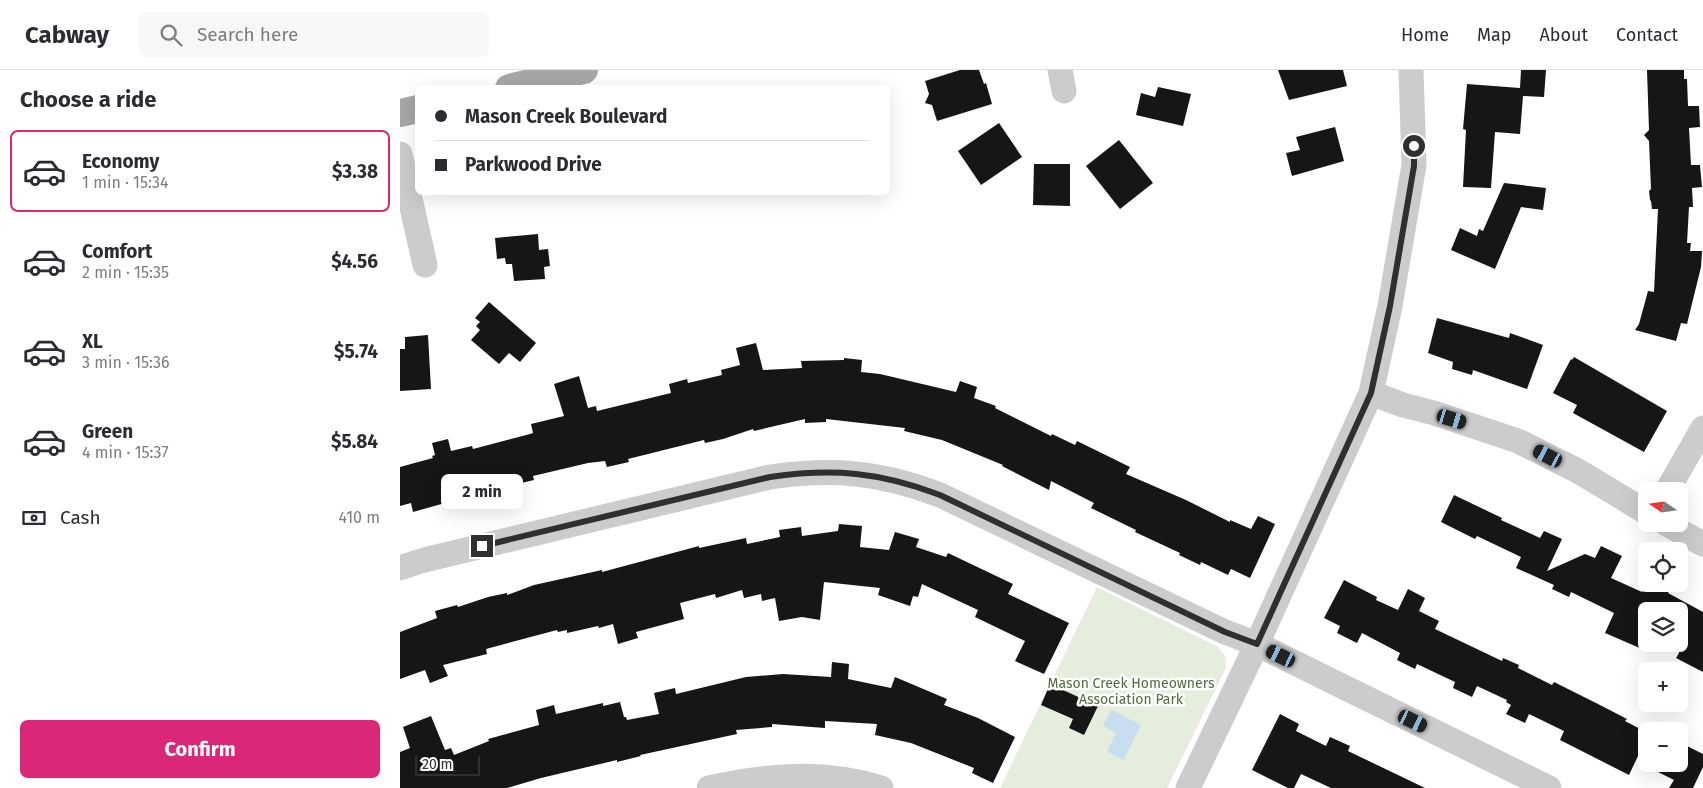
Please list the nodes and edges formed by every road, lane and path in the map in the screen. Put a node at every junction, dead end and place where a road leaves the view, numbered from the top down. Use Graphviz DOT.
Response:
graph roads {
  1 [pos="584,70"];
  2 [pos="1411,70"];
  3 [pos="522,85"];
  4 [pos="415,110"];
  5 [pos="400,113"];
  6 [pos="400,154"];
  7 [pos="425,264"];
  8 [pos="1371,393"];
  9 [pos="1703,428"];
  10 [pos="1672,482"];
  11 [pos="1638,507"];
  12 [pos="1681,532"];
  13 [pos="1703,544"];
  14 [pos="400,568"];
  15 [pos="1257,644"];
  16 [pos="709,788"];
  17 [pos="881,788"];
  18 [pos="1188,788"];
  19 [pos="1549,788"];
  1 -- 3 [label="main road"];
  2 -- 8 [label="street"];
  4 -- 5 [label="main road"];
  6 -- 7 [label="street"];
  8 -- 11 [label="street"];
  8 -- 15 [label="street"];
  9 -- 10 [label="street"];
  12 -- 13 [label="street"];
  14 -- 15 [label="street"];
  15 -- 18 [label="street"];
  15 -- 19 [label="street"];
  16 -- 17 [label="street"];
}
